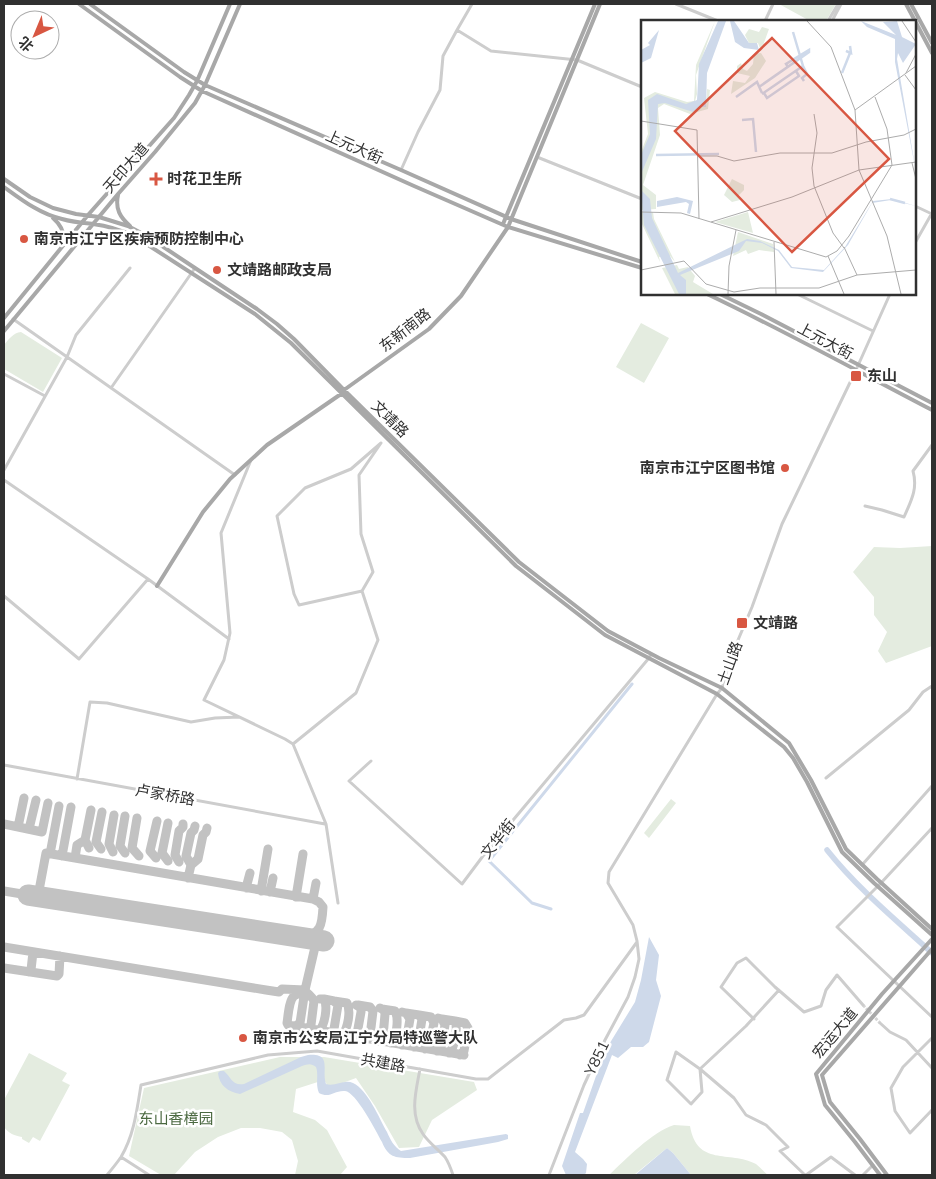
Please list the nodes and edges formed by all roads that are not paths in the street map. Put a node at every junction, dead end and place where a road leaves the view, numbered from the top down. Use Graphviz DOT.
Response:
graph roads {
  1 [pos="78,4"];
  2 [pos="90,4"];
  3 [pos="230,4"];
  4 [pos="240,4"];
  5 [pos="472,4"];
  6 [pos="595,4"];
  7 [pos="600,4"];
  8 [pos="676,4"];
  9 [pos="773,4"];
  10 [pos="840,4"];
  11 [pos="906,4"];
  12 [pos="911,4"];
  13 [pos="716,20"];
  14 [pos="765,20"];
  15 [pos="829,20"];
  16 [pos="832,20"];
  17 [pos="914,20"];
  18 [pos="916,23"];
  19 [pos="457,30"];
  20 [pos="932,43"];
  21 [pos="932,53"];
  22 [pos="574,60"];
  23 [pos="197,81"];
  24 [pos="205,85"];
  25 [pos="194,87"];
  26 [pos="641,87"];
  27 [pos="202,91"];
  28 [pos="537,157"];
  29 [pos="401,170"];
  30 [pos="4,179"];
  31 [pos="4,187"];
  32 [pos="118,194"];
  33 [pos="641,199"];
  34 [pos="916,206"];
  35 [pos="932,214"];
  36 [pos="88,215"];
  37 [pos="52,216"];
  38 [pos="100,217"];
  39 [pos="506,217"];
  40 [pos="511,219"];
  41 [pos="81,223"];
  42 [pos="94,224"];
  43 [pos="503,224"];
  44 [pos="508,227"];
  45 [pos="136,230"];
  46 [pos="916,241"];
  47 [pos="63,245"];
  48 [pos="641,262"];
  49 [pos="130,268"];
  50 [pos="195,268"];
  51 [pos="641,268"];
  52 [pos="191,273"];
  53 [pos="709,295"];
  54 [pos="722,295"];
  55 [pos="799,295"];
  56 [pos="890,295"];
  57 [pos="4,315"];
  58 [pos="13,319"];
  59 [pos="4,330"];
  60 [pos="873,331"];
  61 [pos="67,357"];
  62 [pos="858,364"];
  63 [pos="856,370"];
  64 [pos="4,374"];
  65 [pos="111,388"];
  66 [pos="342,392"];
  67 [pos="45,396"];
  68 [pos="932,403"];
  69 [pos="932,410"];
  70 [pos="932,445"];
  71 [pos="252,460"];
  72 [pos="4,470"];
  73 [pos="236,475"];
  74 [pos="4,480"];
  75 [pos="865,506"];
  76 [pos="148,579"];
  77 [pos="157,586"];
  78 [pos="362,591"];
  79 [pos="4,596"];
  80 [pos="229,639"];
  81 [pos="650,656"];
  82 [pos="932,686"];
  83 [pos="722,688"];
  84 [pos="717,694"];
  85 [pos="240,717"];
  86 [pos="293,744"];
  87 [pos="371,760"];
  88 [pos="4,765"];
  89 [pos="826,778"];
  90 [pos="77,779"];
  91 [pos="932,786"];
  92 [pos="326,824"];
  93 [pos="932,828"];
  94 [pos="862,865"];
  95 [pos="879,886"];
  96 [pos="338,903"];
  97 [pos="932,929"];
  98 [pos="932,937"];
  99 [pos="637,941"];
  100 [pos="932,949"];
  101 [pos="895,981"];
  102 [pos="900,986"];
  103 [pos="779,990"];
  104 [pos="863,1005"];
  105 [pos="932,1016"];
  106 [pos="754,1019"];
  107 [pos="880,1023"];
  108 [pos="932,1038"];
  109 [pos="917,1052"];
  110 [pos="932,1068"];
  111 [pos="420,1069"];
  112 [pos="700,1069"];
  113 [pos="932,1110"];
  114 [pos="121,1157"];
  115 [pos="873,1165"];
  116 [pos="107,1175"];
  117 [pos="149,1175"];
  118 [pos="453,1175"];
  119 [pos="549,1175"];
  120 [pos="805,1175"];
  121 [pos="855,1175"];
  122 [pos="863,1175"];
  123 [pos="880,1175"];
  124 [pos="887,1175"];
  1 -- 25 [label="main road, 上元大街"];
  2 -- 23 [label="main road, 上元大街"];
  3 -- 23 [label="main road, 天印大道"];
  4 -- 24 [label="main road, 天印大道"];
  5 -- 19 [label="street"];
  6 -- 22 [label="main road, 东新南路"];
  7 -- 22 [label="main road, 东新南路"];
  8 -- 13 [label="street"];
  9 -- 14 [label="street"];
  10 -- 15 [label="street"];
  10 -- 16 [label="street"];
  11 -- 17 [label="main road"];
  12 -- 20 [label="main road"];
  18 -- 21 [label="main road"];
  19 -- 22 [label="street"];
  19 -- 29 [label="street"];
  22 -- 26 [label="street"];
  22 -- 28 [label="main road, 东新南路"];
  22 -- 39 [label="main road, 东新南路"];
  23 -- 24 [label="main road, 上元大街"];
  23 -- 25 [label="main road, 天印大道"];
  24 -- 27 [label="main road, 天印大道"];
  24 -- 29 [label="main road, 上元大街"];
  25 -- 27 [label="main road, 上元大街"];
  25 -- 36 [label="main road, 天印大道"];
  27 -- 32 [label="main road, 天印大道"];
  27 -- 43 [label="main road, 上元大街"];
  28 -- 33 [label="street"];
  28 -- 40 [label="main road, 东新南路"];
  29 -- 39 [label="main road, 上元大街"];
  30 -- 36 [label="main road, 文靖路"];
  31 -- 37 [label="main road, 文靖路"];
  32 -- 38 [label="main road, 天印大道"];
  32 -- 45 [label="main road"];
  34 -- 35 [label="street"];
  35 -- 46 [label="street"];
  36 -- 38 [label="main road, 文靖路"];
  36 -- 41 [label="main road, 天印大道"];
  37 -- 41 [label="main road, 文靖路"];
  37 -- 47 [label="main road"];
  38 -- 42 [label="main road, 天印大道"];
  38 -- 45 [label="main road, 文靖路"];
  39 -- 40 [label="main road, 上元大街"];
  39 -- 43 [label="main road, 东新南路"];
  40 -- 44 [label="main road, 东新南路"];
  40 -- 48 [label="main road, 上元大街"];
  41 -- 42 [label="main road, 文靖路"];
  41 -- 47 [label="main road, 天印大道"];
  42 -- 52 [label="main road, 文靖路"];
  42 -- 58 [label="main road, 天印大道"];
  43 -- 44 [label="main road, 上元大街"];
  44 -- 51 [label="main road, 上元大街"];
  44 -- 66 [label="main road, 东新南路"];
  45 -- 50 [label="main road, 文靖路"];
  47 -- 57 [label="main road, 天印大道"];
  49 -- 61 [label="street"];
  50 -- 52 [label="street"];
  50 -- 66 [label="main road, 文靖路"];
  52 -- 65 [label="street"];
  52 -- 66 [label="main road, 文靖路"];
  53 -- 63 [label="main road, 上元大街"];
  54 -- 62 [label="main road, 上元大街"];
  55 -- 60 [label="street"];
  56 -- 60 [label="street, 土山路"];
  58 -- 59 [label="main road, 天印大道"];
  58 -- 61 [label="street"];
  60 -- 62 [label="street, 土山路"];
  61 -- 65 [label="street"];
  61 -- 67 [label="street"];
  62 -- 63 [label="street, 土山路"];
  62 -- 68 [label="main road, 上元大街"];
  63 -- 69 [label="main road, 上元大街"];
  63 -- 83 [label="street, 土山路"];
  64 -- 67 [label="street"];
  65 -- 73 [label="street"];
  66 -- 71 [label="main road, 东新南路"];
  66 -- 81 [label="main road, 文靖路"];
  67 -- 72 [label="street"];
  70 -- 75 [label="street"];
  71 -- 73 [label="main road, 东新南路"];
  71 -- 80 [label="street"];
  73 -- 77 [label="main road, 东新南路"];
  74 -- 76 [label="street"];
  76 -- 77 [label="street"];
  76 -- 79 [label="street"];
  77 -- 80 [label="street"];
  78 -- 78 [label="street"];
  78 -- 86 [label="street"];
  80 -- 85 [label="street"];
  81 -- 83 [label="main road, 文靖路"];
  81 -- 84 [label="main road, 文靖路"];
  81 -- 87 [label="street, 文华街"];
  82 -- 89 [label="street"];
  83 -- 84 [label="street, 土山路"];
  83 -- 94 [label="main road, 文靖路"];
  84 -- 95 [label="main road, 文靖路"];
  84 -- 99 [label="street, 土山路"];
  85 -- 86 [label="street"];
  85 -- 90 [label="street"];
  86 -- 92 [label="street"];
  88 -- 90 [label="street, 卢家桥路"];
  90 -- 92 [label="street, 卢家桥路"];
  91 -- 94 [label="street"];
  92 -- 96 [label="street"];
  93 -- 95 [label="street"];
  94 -- 95 [label="main road, 文靖路"];
  95 -- 97 [label="main road, 文靖路"];
  95 -- 98 [label="main road, 文靖路"];
  95 -- 101 [label="street"];
  98 -- 101 [label="main road, 宏运大道"];
  99 -- 111 [label="street, 共建路"];
  99 -- 119 [label="street, Y851"];
  100 -- 102 [label="main road, 宏运大道"];
  101 -- 102 [label="street"];
  101 -- 115 [label="main road, 宏运大道"];
  102 -- 105 [label="street"];
  102 -- 124 [label="main road, 宏运大道"];
  103 -- 104 [label="street"];
  103 -- 106 [label="street"];
  103 -- 106 [label="street"];
  106 -- 112 [label="street"];
  107 -- 109 [label="street"];
  108 -- 109 [label="street"];
  109 -- 110 [label="street"];
  109 -- 113 [label="street"];
  111 -- 114 [label="street, 共建路"];
  111 -- 118 [label="street"];
  112 -- 112 [label="street"];
  112 -- 120 [label="street"];
  114 -- 116 [label="street, 共建路"];
  114 -- 117 [label="street"];
  115 -- 122 [label="street"];
  115 -- 123 [label="main road, 宏运大道"];
  120 -- 121 [label="street"];
}
